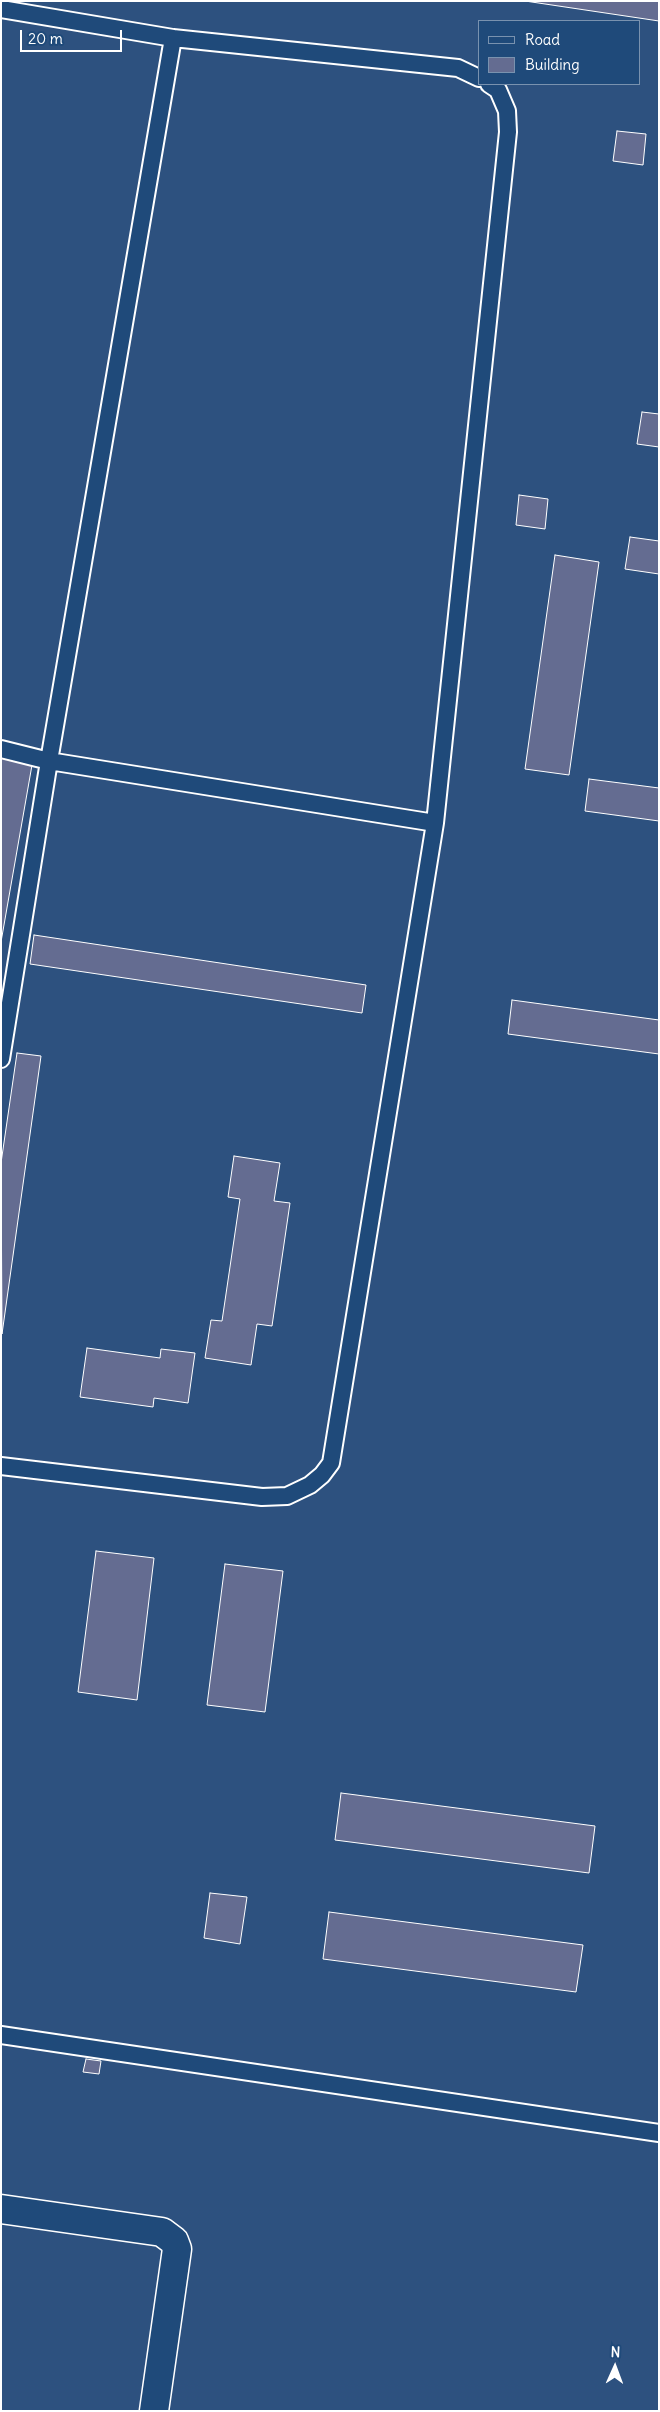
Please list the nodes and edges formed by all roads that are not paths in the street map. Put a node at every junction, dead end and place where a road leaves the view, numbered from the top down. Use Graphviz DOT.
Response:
graph roads {
  1 [pos="1,9"];
  2 [pos="174,38"];
  3 [pos="478,78"];
  4 [pos="490,85"];
  5 [pos="1,749"];
  6 [pos="49,760"];
  7 [pos="435,823"];
  8 [pos="1,1059"];
  9 [pos="1,1466"];
  10 [pos="1,2035"];
  11 [pos="659,2133"];
  12 [pos="1,2209"];
  13 [pos="154,2411"];
  1 -- 2 [label="lane"];
  2 -- 3 [label="lane"];
  2 -- 6 [label="lane"];
  4 -- 7 [label="lane"];
  5 -- 6 [label="lane"];
  6 -- 7 [label="lane"];
  6 -- 8 [label="lane"];
  7 -- 9 [label="lane"];
  10 -- 11 [label="lane"];
  12 -- 13 [label="street"];
}
